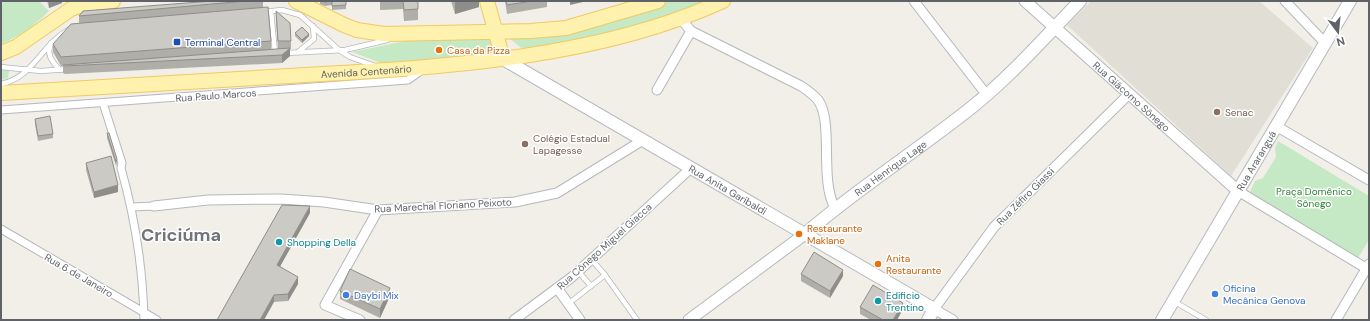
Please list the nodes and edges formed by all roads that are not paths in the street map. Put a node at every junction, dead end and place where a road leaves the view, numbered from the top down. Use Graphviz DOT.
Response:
graph roads {
  1 [pos="113,1"];
  2 [pos="296,1"];
  3 [pos="487,1"];
  4 [pos="658,1"];
  5 [pos="723,1"];
  6 [pos="914,1"];
  7 [pos="1025,1"];
  8 [pos="1080,1"];
  9 [pos="1285,1"];
  10 [pos="1350,1"];
  11 [pos="271,11"];
  12 [pos="255,12"];
  13 [pos="681,19"];
  14 [pos="313,26"];
  15 [pos="77,28"];
  16 [pos="1054,28"];
  17 [pos="691,31"];
  18 [pos="496,32"];
  19 [pos="421,34"];
  20 [pos="52,41"];
  21 [pos="1325,43"];
  22 [pos="339,50"];
  23 [pos="298,52"];
  24 [pos="1,53"];
  25 [pos="275,53"];
  26 [pos="268,54"];
  27 [pos="503,59"];
  28 [pos="426,66"];
  29 [pos="1,67"];
  30 [pos="76,68"];
  31 [pos="29,69"];
  32 [pos="60,70"];
  33 [pos="391,70"];
  34 [pos="1,84"];
  35 [pos="657,90"];
  36 [pos="1,93"];
  37 [pos="986,94"];
  38 [pos="1129,94"];
  39 [pos="104,103"];
  40 [pos="1,110"];
  41 [pos="1276,126"];
  42 [pos="643,140"];
  43 [pos="691,168"];
  44 [pos="1369,180"];
  45 [pos="1238,191"];
  46 [pos="154,206"];
  47 [pos="132,207"];
  48 [pos="835,208"];
  49 [pos="378,210"];
  50 [pos="1,229"];
  51 [pos="805,234"];
  52 [pos="591,259"];
  53 [pos="1368,267"];
  54 [pos="578,271"];
  55 [pos="605,275"];
  56 [pos="591,286"];
  57 [pos="557,288"];
  58 [pos="1173,301"];
  59 [pos="568,304"];
  60 [pos="934,309"];
  61 [pos="144,312"];
  62 [pos="144,320"];
  63 [pos="157,320"];
  64 [pos="360,320"];
  65 [pos="514,320"];
  66 [pos="580,320"];
  67 [pos="637,320"];
  68 [pos="689,320"];
  69 [pos="928,320"];
  70 [pos="953,320"];
  71 [pos="1162,320"];
  72 [pos="1206,320"];
  73 [pos="1336,320"];
  1 -- 24 [label="main road"];
  2 -- 19 [label="main road"];
  3 -- 18 [label="main road"];
  4 -- 18 [label="main road"];
  5 -- 13 [label="main road, Avenida Centenário"];
  6 -- 37 [label="street"];
  7 -- 16 [label="street, Rua Giácomo Sônego"];
  8 -- 16 [label="main road, Rua Henrique Lage"];
  9 -- 21 [label="street"];
  10 -- 21 [label="main road, Rua Araranguá"];
  11 -- 12 [label="lane"];
  11 -- 14 [label="lane"];
  11 -- 25 [label="lane"];
  13 -- 17 [label="street"];
  13 -- 27 [label="main road, Avenida Centenário"];
  14 -- 22 [label="lane"];
  14 -- 23 [label="lane"];
  15 -- 20 [label="lane"];
  16 -- 37 [label="main road, Rua Henrique Lage"];
  16 -- 38 [label="street, Rua Giácomo Sônego"];
  17 -- 35 [label="street"];
  17 -- 48 [label="street"];
  18 -- 19 [label="main road"];
  18 -- 27 [label="main road"];
  19 -- 22 [label="lane"];
  20 -- 31 [label="lane"];
  20 -- 32 [label="lane"];
  21 -- 41 [label="main road, Rua Araranguá"];
  22 -- 23 [label="lane"];
  22 -- 33 [label="lane"];
  23 -- 25 [label="lane"];
  25 -- 26 [label="lane"];
  27 -- 28 [label="main road, Avenida Centenário"];
  27 -- 42 [label="main road, Rua Anita Garibaldi"];
  28 -- 33 [label="main road, Avenida Centenário"];
  28 -- 39 [label="street, Rua Paulo Marcos"];
  29 -- 31 [label="lane"];
  30 -- 32 [label="lane"];
  31 -- 32 [label="lane"];
  31 -- 34 [label="lane"];
  33 -- 36 [label="main road, Avenida Centenário"];
  37 -- 48 [label="main road, Rua Henrique Lage"];
  38 -- 45 [label="street, Rua Giácomo Sônego"];
  38 -- 60 [label="street, Rua Zéfiro Giassi"];
  39 -- 40 [label="street, Rua Paulo Marcos"];
  39 -- 47 [label="street"];
  41 -- 44 [label="street"];
  41 -- 45 [label="main road, Rua Araranguá"];
  42 -- 43 [label="main road, Rua Anita Garibaldi"];
  42 -- 49 [label="street, Rua Marechal Floriano Peixoto"];
  43 -- 51 [label="main road, Rua Anita Garibaldi"];
  43 -- 52 [label="street, Rua Cônego Miguel Giacca"];
  45 -- 53 [label="street"];
  45 -- 58 [label="main road, Rua Araranguá"];
  46 -- 47 [label="street, Rua Marechal Floriano Peixoto"];
  46 -- 49 [label="street, Rua Marechal Floriano Peixoto"];
  47 -- 61 [label="street"];
  48 -- 51 [label="main road, Rua Henrique Lage"];
  49 -- 64 [label="street"];
  50 -- 61 [label="street, Rua 6 de Janeiro"];
  51 -- 60 [label="main road, Rua Anita Garibaldi"];
  51 -- 68 [label="street, Rua Henrique Lage"];
  52 -- 54 [label="street, Rua Cônego Miguel Giacca"];
  52 -- 55 [label="lane"];
  53 -- 73 [label="street"];
  54 -- 56 [label="lane"];
  54 -- 57 [label="street, Rua Cônego Miguel Giacca"];
  55 -- 56 [label="lane"];
  55 -- 67 [label="lane"];
  56 -- 59 [label="lane"];
  57 -- 59 [label="street"];
  57 -- 65 [label="street, Rua Cônego Miguel Giacca"];
  58 -- 71 [label="main road, Rua Araranguá"];
  58 -- 72 [label="lane"];
  59 -- 66 [label="street"];
  60 -- 69 [label="main road"];
  60 -- 70 [label="street, Rua Anita Garibaldi"];
  61 -- 62 [label="street"];
  61 -- 63 [label="street, Rua 6 de Janeiro"];
}
